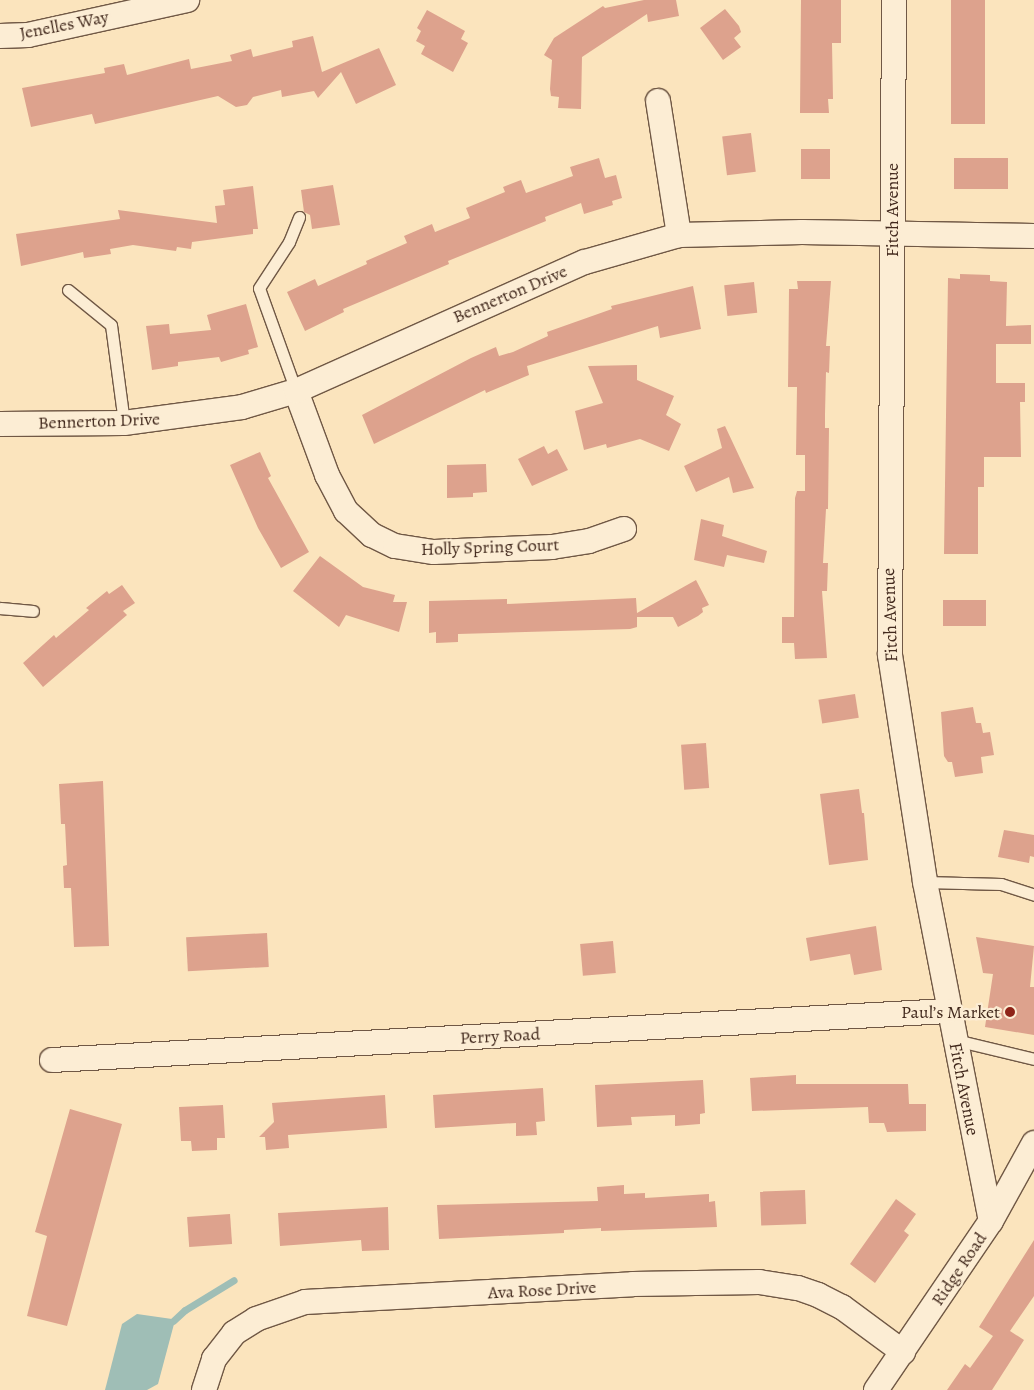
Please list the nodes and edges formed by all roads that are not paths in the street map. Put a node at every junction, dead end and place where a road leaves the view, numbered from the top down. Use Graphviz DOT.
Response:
graph roads {
  1 [pos="187,0"];
  2 [pos="894,0"];
  3 [pos="0,36"];
  4 [pos="658,101"];
  5 [pos="300,217"];
  6 [pos="679,234"];
  7 [pos="892,235"];
  8 [pos="1034,236"];
  9 [pos="68,290"];
  10 [pos="296,391"];
  11 [pos="0,424"];
  12 [pos="124,424"];
  13 [pos="624,529"];
  14 [pos="0,608"];
  15 [pos="32,611"];
  16 [pos="925,882"];
  17 [pos="1034,895"];
  18 [pos="948,1011"];
  19 [pos="954,1039"];
  20 [pos="1034,1059"];
  21 [pos="52,1060"];
  22 [pos="1034,1143"];
  23 [pos="991,1221"];
  24 [pos="903,1352"];
  25 [pos="204,1390"];
  26 [pos="876,1390"];
  1 -- 3 [label="street, Jenelles Way"];
  2 -- 7 [label="street, Fitch Avenue"];
  4 -- 6 [label="street"];
  5 -- 10 [label="lane"];
  6 -- 7 [label="street, Bennerton Drive"];
  6 -- 10 [label="street, Bennerton Drive"];
  7 -- 8 [label="street, Bennerton Drive"];
  7 -- 16 [label="street, Fitch Avenue"];
  9 -- 12 [label="lane"];
  10 -- 12 [label="street, Bennerton Drive"];
  10 -- 13 [label="street, Holly Spring Court"];
  11 -- 12 [label="street, Bennerton Drive"];
  14 -- 15 [label="lane"];
  16 -- 17 [label="lane"];
  16 -- 18 [label="street, Fitch Avenue"];
  18 -- 19 [label="street, Fitch Avenue"];
  18 -- 21 [label="street, Perry Road"];
  19 -- 20 [label="lane"];
  19 -- 23 [label="street, Fitch Avenue"];
  22 -- 23 [label="street, Ridge Road"];
  23 -- 24 [label="street, Ridge Road"];
  24 -- 25 [label="street, Ava Rose Drive"];
  24 -- 26 [label="street, Ridge Road"];
}
